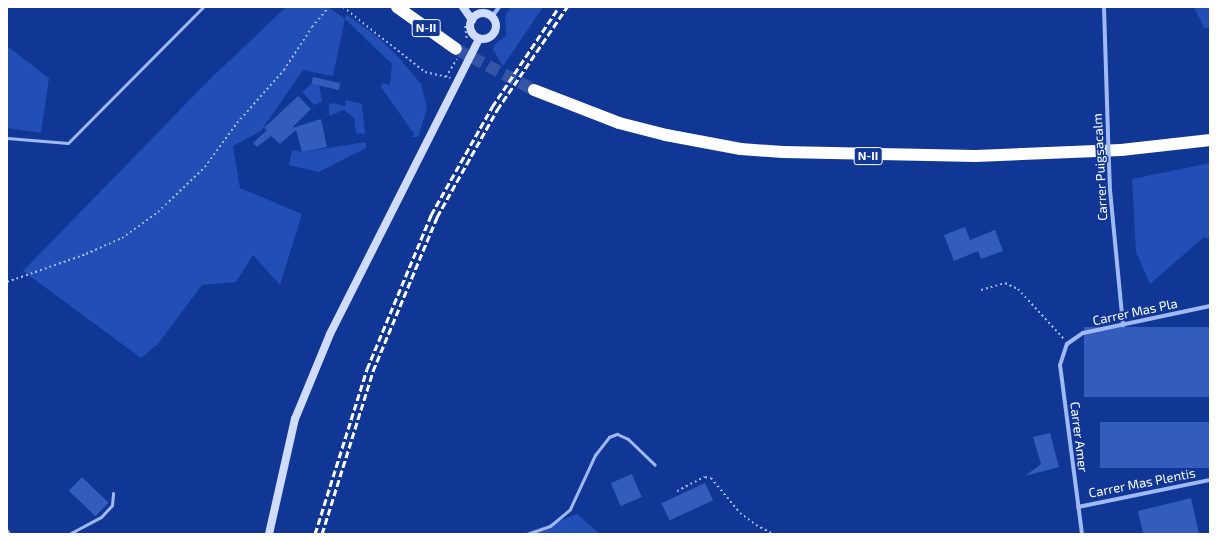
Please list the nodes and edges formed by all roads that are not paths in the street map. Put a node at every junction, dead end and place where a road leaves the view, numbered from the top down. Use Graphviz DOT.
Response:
graph roads {
  1 [pos="203,7"];
  2 [pos="397,7"];
  3 [pos="463,7"];
  4 [pos="499,7"];
  5 [pos="1104,7"];
  6 [pos="492,17"];
  7 [pos="472,20"];
  8 [pos="479,39"];
  9 [pos="456,49"];
  10 [pos="534,90"];
  11 [pos="7,138"];
  12 [pos="1210,140"];
  13 [pos="1210,306"];
  14 [pos="1123,325"];
  15 [pos="1067,344"];
  16 [pos="655,465"];
  17 [pos="1210,480"];
  18 [pos="113,493"];
  19 [pos="1078,507"];
  20 [pos="7,531"];
  21 [pos="9,534"];
  22 [pos="69,534"];
  23 [pos="269,534"];
  24 [pos="527,534"];
  25 [pos="1082,534"];
  1 -- 11 [label="lane"];
  2 -- 9 [label="highway, N-II"];
  3 -- 7 [label="street"];
  4 -- 6 [label="street"];
  5 -- 14 [label="street, Carrer Puigsacalm, bridge"];
  6 -- 7 [label="street"];
  6 -- 8 [label="street"];
  7 -- 8 [label="street"];
  8 -- 23 [label="street"];
  10 -- 12 [label="highway, N-II"];
  13 -- 14 [label="street, Carrer Mas Pla"];
  14 -- 15 [label="street, Carrer Mas Pla"];
  15 -- 19 [label="street, Carrer Amer"];
  16 -- 24 [label="lane"];
  17 -- 19 [label="street, Carrer Mas Plentis"];
  18 -- 22 [label="lane"];
  19 -- 25 [label="street, Carrer Amer"];
  20 -- 21 [label="street"];
}
